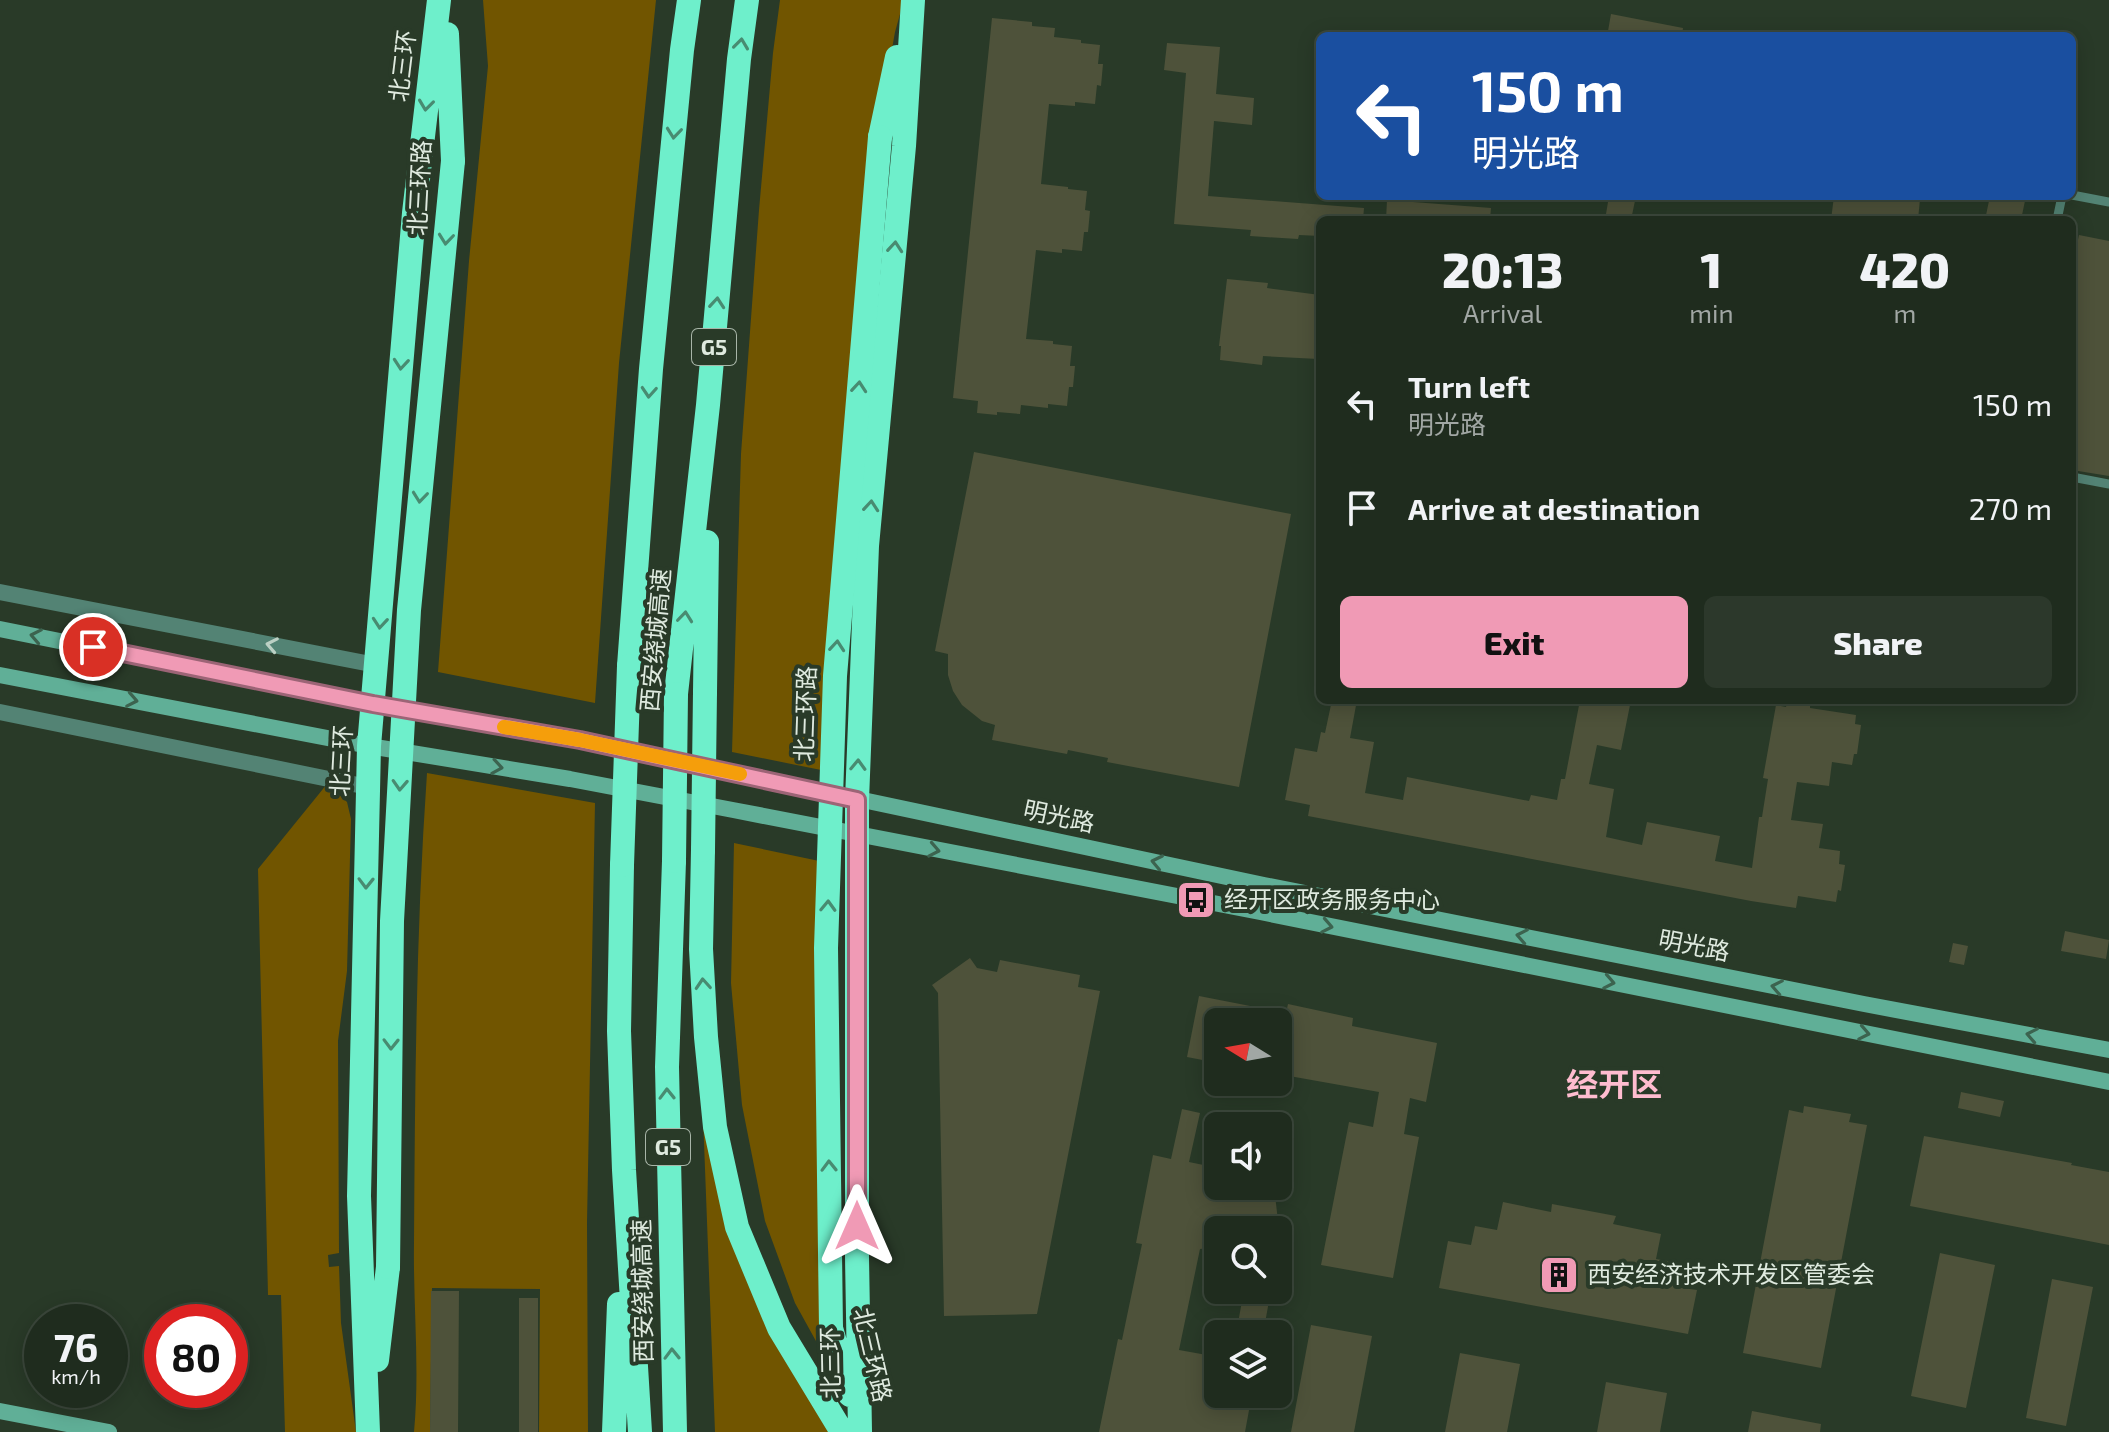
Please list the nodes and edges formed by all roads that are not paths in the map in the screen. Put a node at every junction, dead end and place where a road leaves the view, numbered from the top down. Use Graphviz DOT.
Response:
graph roads {
  1 [pos="442,0"];
  2 [pos="689,0"];
  3 [pos="747,0"];
  4 [pos="911,0"];
  5 [pos="2076,196"];
  6 [pos="2109,202"];
  7 [pos="708,405"];
  8 [pos="2076,478"];
  9 [pos="2109,484"];
  10 [pos="0,592"];
  11 [pos="0,629"];
  12 [pos="376,665"];
  13 [pos="0,675"];
  14 [pos="373,704"];
  15 [pos="0,712"];
  16 [pos="369,746"];
  17 [pos="368,787"];
  18 [pos="857,800"];
  19 [pos="857,835"];
  20 [pos="2109,1050"];
  21 [pos="2109,1082"];
  22 [pos="624,1170"];
  23 [pos="0,1411"];
  24 [pos="109,1432"];
  25 [pos="368,1432"];
  26 [pos="614,1432"];
  27 [pos="640,1432"];
  28 [pos="675,1432"];
  29 [pos="842,1432"];
  30 [pos="860,1432"];
  1 -- 12 [label="highway, 北三环, one-way"];
  1 -- 25 [label="highway, 北三环路, one-way, bridge"];
  2 -- 22 [label="highway, 西安绕城高速 / G5, one-way, bridge"];
  7 -- 3 [label="highway, 西安绕城高速 / G5, one-way"];
  18 -- 4 [label="highway, 北三环, one-way"];
  30 -- 4 [label="highway, 北三环路, one-way, bridge"];
  5 -- 6 [label="lane"];
  28 -- 7 [label="highway, 西安绕城高速 / G5, one-way, bridge"];
  29 -- 7 [label="highway, one-way, bridge"];
  8 -- 9 [label="lane"];
  12 -- 10 [label="street, one-way"];
  14 -- 11 [label="main road, 明光路, one-way"];
  12 -- 14 [label="highway, 北三环"];
  13 -- 16 [label="main road, one-way"];
  14 -- 16 [label="highway, 北三环"];
  14 -- 18 [label="main road, 明光路"];
  15 -- 17 [label="street"];
  16 -- 17 [label="highway, 北三环"];
  16 -- 19 [label="main road, one-way"];
  17 -- 25 [label="highway, 北三环, one-way"];
  18 -- 19 [label="highway, 北三环"];
  20 -- 18 [label="main road, 明光路, one-way"];
  19 -- 21 [label="main road, one-way"];
  19 -- 30 [label="highway, 北三环"];
  22 -- 26 [label="highway"];
  22 -- 27 [label="highway, 西安绕城高速 / G5"];
  23 -- 24 [label="main road"];
}
